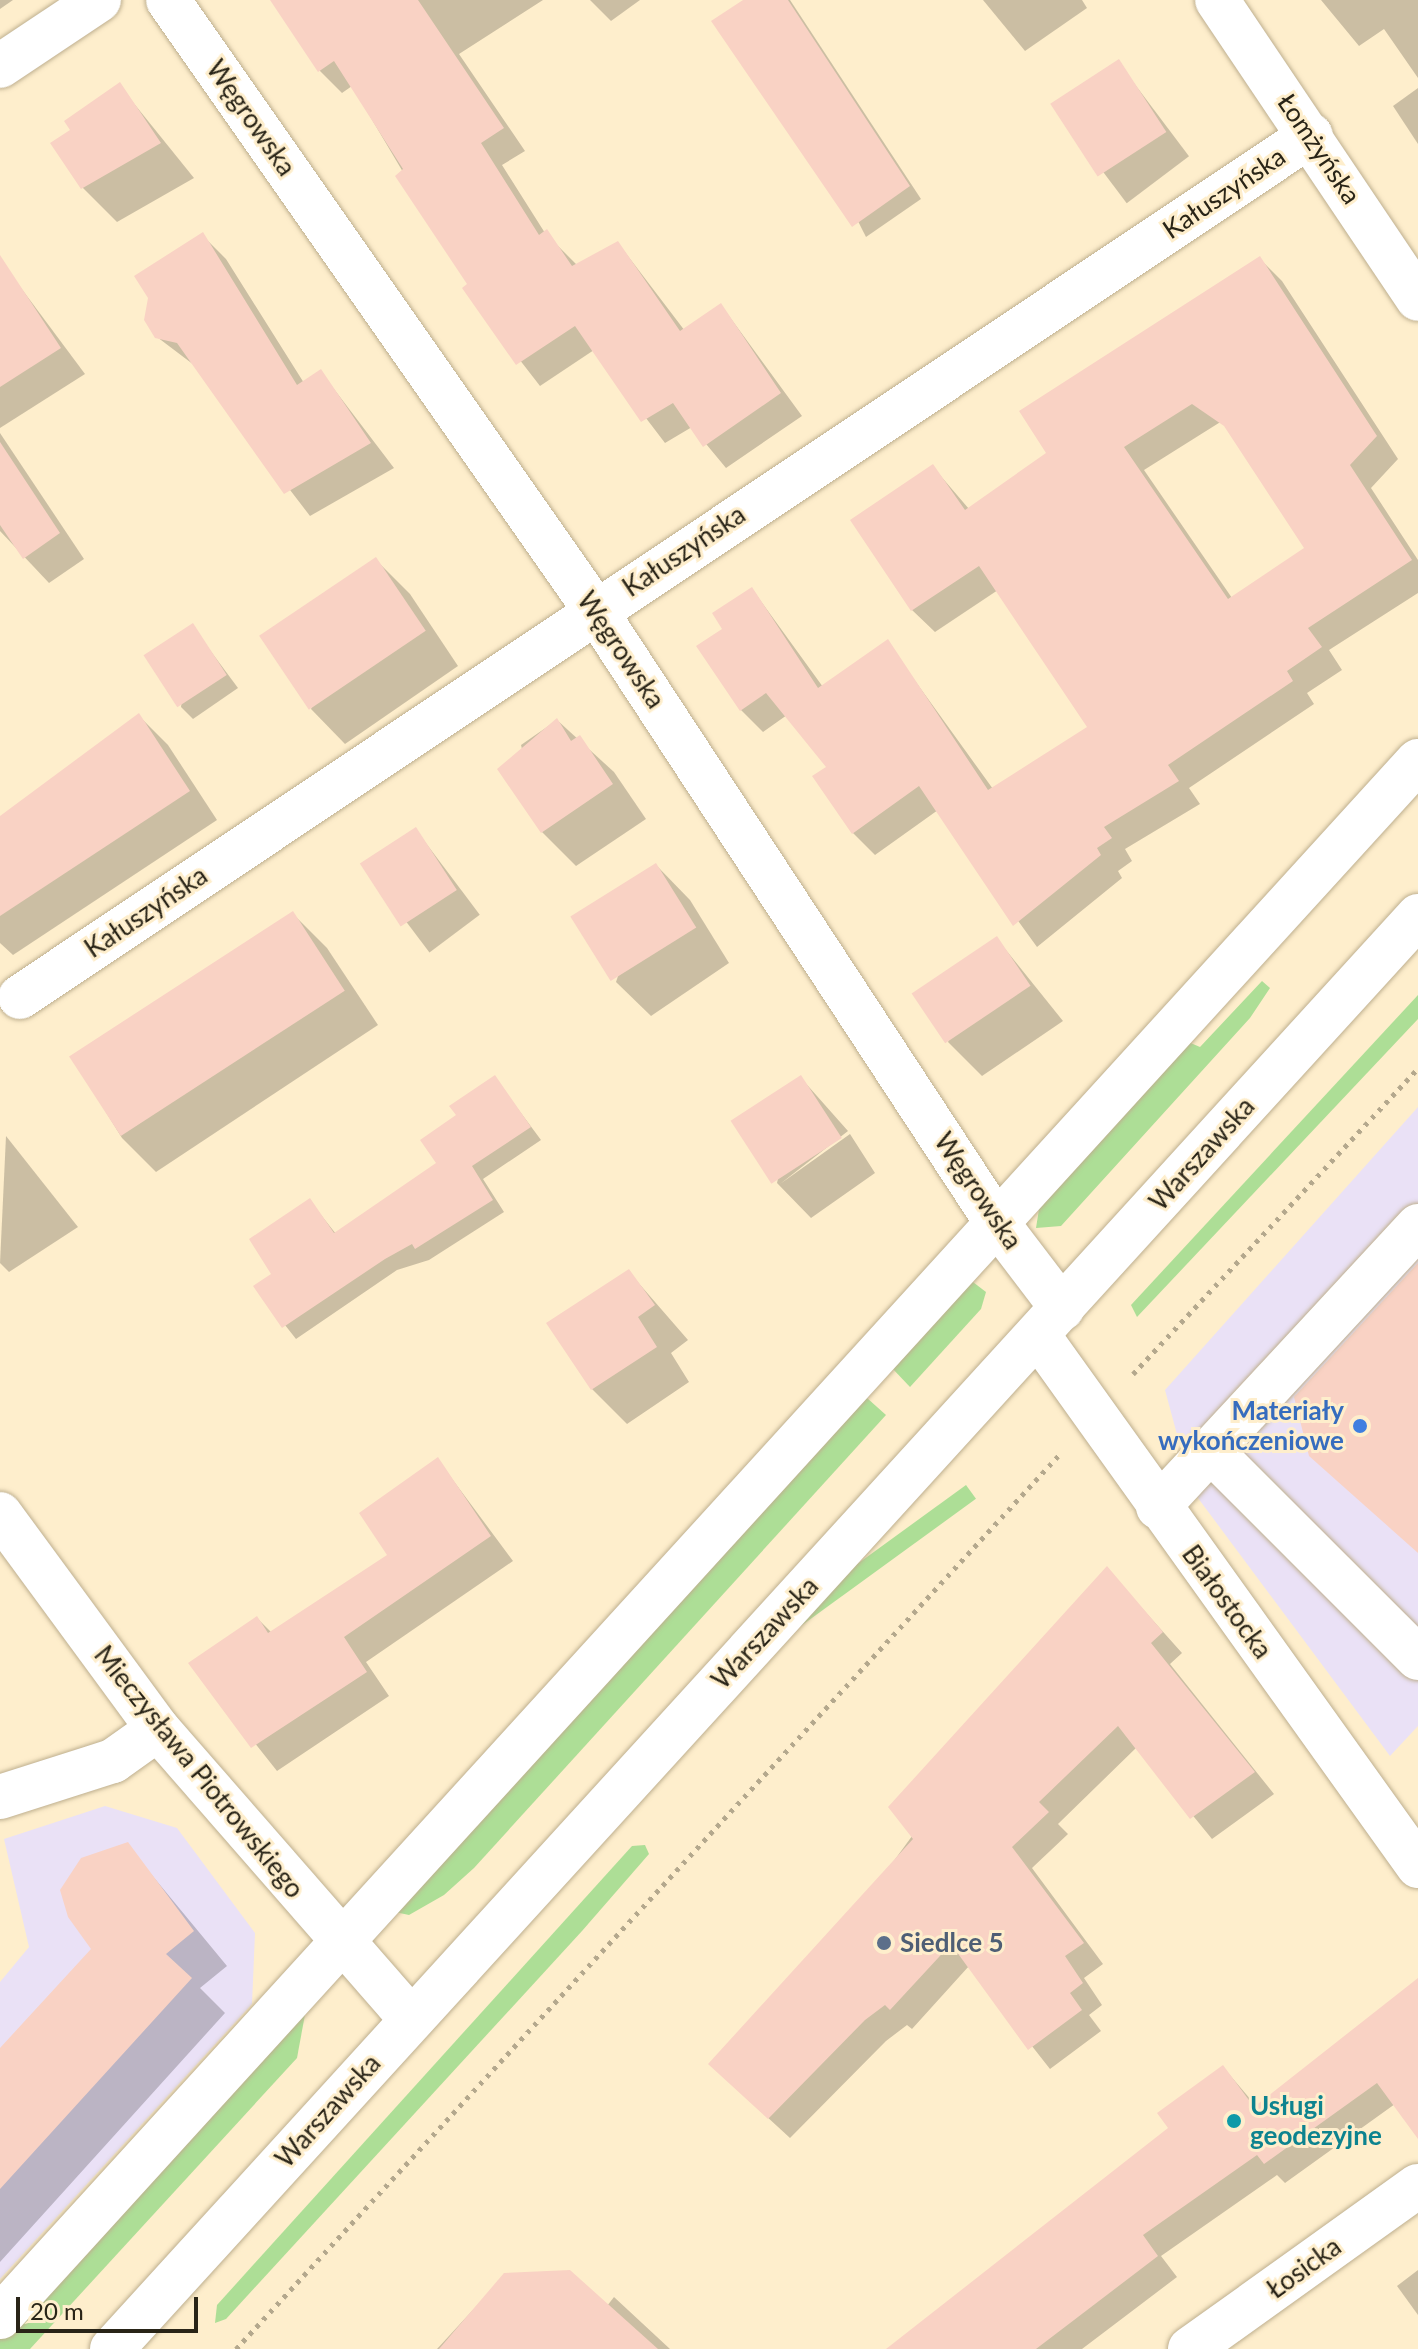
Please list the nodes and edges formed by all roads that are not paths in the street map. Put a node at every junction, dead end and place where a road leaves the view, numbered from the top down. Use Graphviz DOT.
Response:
graph roads {
  1 [pos="99,0"];
  2 [pos="168,0"];
  3 [pos="1217,0"];
  4 [pos="0,66"];
  5 [pos="1311,135"];
  6 [pos="1418,299"];
  7 [pos="595,610"];
  8 [pos="1418,761"];
  9 [pos="1418,916"];
  10 [pos="20,997"];
  11 [pos="995,1220"];
  12 [pos="1418,1226"];
  13 [pos="1050,1322"];
  14 [pos="1210,1450"];
  15 [pos="1158,1507"];
  16 [pos="0,1514"];
  17 [pos="1418,1658"];
  18 [pos="158,1729"];
  19 [pos="0,1797"];
  20 [pos="1418,1866"];
  21 [pos="338,1942"];
  22 [pos="411,2019"];
  23 [pos="1418,2186"];
  24 [pos="0,2317"];
  25 [pos="112,2349"];
  26 [pos="1190,2349"];
  1 -- 4 [label="street"];
  2 -- 7 [label="street, Węgrowska"];
  3 -- 5 [label="street, Łomżyńska"];
  5 -- 6 [label="street, Łomżyńska"];
  5 -- 7 [label="street, Kałuszyńska"];
  7 -- 10 [label="street, Kałuszyńska"];
  7 -- 11 [label="street, Węgrowska"];
  8 -- 11 [label="street"];
  9 -- 13 [label="street, Warszawska"];
  11 -- 13 [label="street, Węgrowska"];
  11 -- 21 [label="street"];
  12 -- 14 [label="street"];
  13 -- 15 [label="street, Białostocka"];
  13 -- 22 [label="street, Warszawska"];
  14 -- 15 [label="street"];
  14 -- 17 [label="street"];
  15 -- 20 [label="street, Białostocka"];
  16 -- 18 [label="street, Mieczysława Piotrowskiego"];
  18 -- 19 [label="street"];
  18 -- 21 [label="street, Mieczysława Piotrowskiego"];
  21 -- 22 [label="street, Mieczysława Piotrowskiego"];
  21 -- 24 [label="street"];
  22 -- 25 [label="street, Warszawska"];
  23 -- 26 [label="street, Łosicka"];
}
